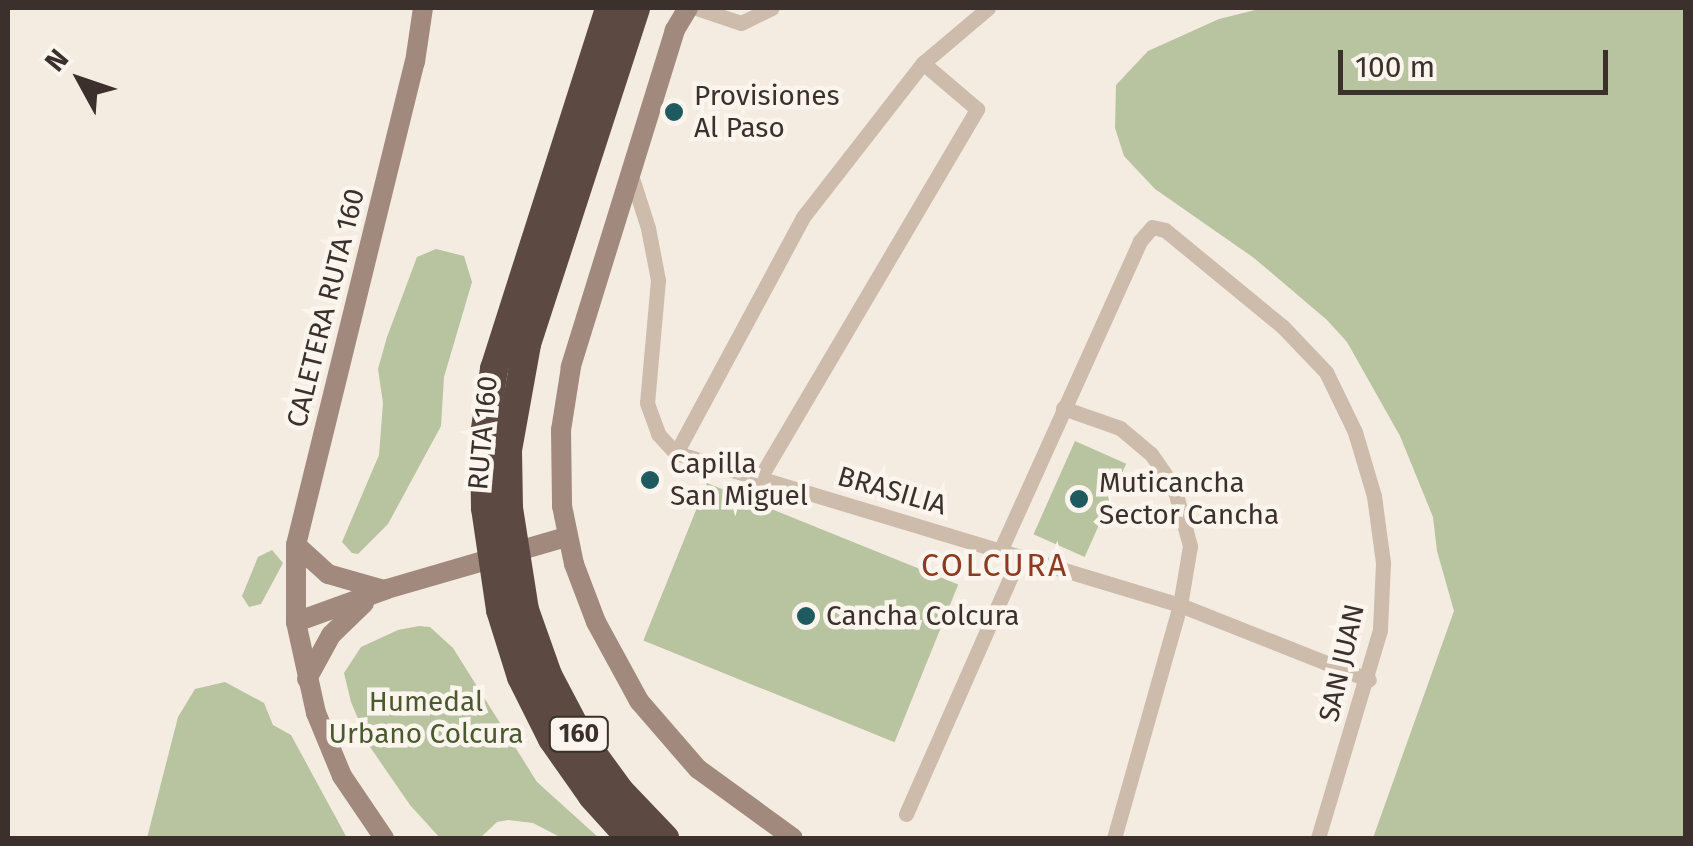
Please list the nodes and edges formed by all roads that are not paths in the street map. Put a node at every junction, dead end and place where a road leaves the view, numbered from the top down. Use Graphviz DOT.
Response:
graph roads {
  1 [pos="423,8"];
  2 [pos="609,8"];
  3 [pos="636,8"];
  4 [pos="688,8"];
  5 [pos="696,8"];
  6 [pos="772,8"];
  7 [pos="988,8"];
  8 [pos="923,63"];
  9 [pos="630,172"];
  10 [pos="1063,408"];
  11 [pos="676,453"];
  12 [pos="761,476"];
  13 [pos="500,499"];
  14 [pos="566,537"];
  15 [pos="296,546"];
  16 [pos="1002,549"];
  17 [pos="1020,556"];
  18 [pos="387,589"];
  19 [pos="1180,606"];
  20 [pos="512,610"];
  21 [pos="296,622"];
  22 [pos="1369,680"];
  23 [pos="306,681"];
  24 [pos="906,814"];
  25 [pos="384,838"];
  26 [pos="630,838"];
  27 [pos="665,838"];
  28 [pos="794,838"];
  29 [pos="1114,838"];
  30 [pos="1318,838"];
  1 -- 15 [label="street, CALETERA RUTA 160"];
  2 -- 13 [label="highway, RUTA 160 / 160"];
  3 -- 13 [label="highway, RUTA 160 / 160"];
  4 -- 9 [label="street"];
  5 -- 6 [label="street"];
  7 -- 8 [label="street"];
  8 -- 11 [label="street"];
  8 -- 12 [label="street"];
  9 -- 11 [label="street"];
  9 -- 14 [label="street"];
  10 -- 16 [label="street"];
  10 -- 19 [label="street"];
  10 -- 22 [label="street, SAN JUAN"];
  11 -- 12 [label="street, BRASILIA"];
  12 -- 16 [label="street, BRASILIA"];
  13 -- 20 [label="highway, RUTA 160 / 160, bridge"];
  14 -- 18 [label="street"];
  14 -- 28 [label="street"];
  15 -- 18 [label="street"];
  15 -- 21 [label="street, CALETERA RUTA 160"];
  16 -- 17 [label="street, BRASILIA"];
  17 -- 19 [label="street, BRASILIA"];
  17 -- 24 [label="street"];
  18 -- 21 [label="street"];
  18 -- 23 [label="street"];
  19 -- 22 [label="street, BRASILIA"];
  19 -- 29 [label="street"];
  20 -- 26 [label="highway, RUTA 160 / 160"];
  20 -- 27 [label="highway, RUTA 160 / 160"];
  21 -- 23 [label="street, CALETERA RUTA 160"];
  22 -- 30 [label="street, SAN JUAN"];
  23 -- 25 [label="street, CALETERA RUTA 160"];
}
